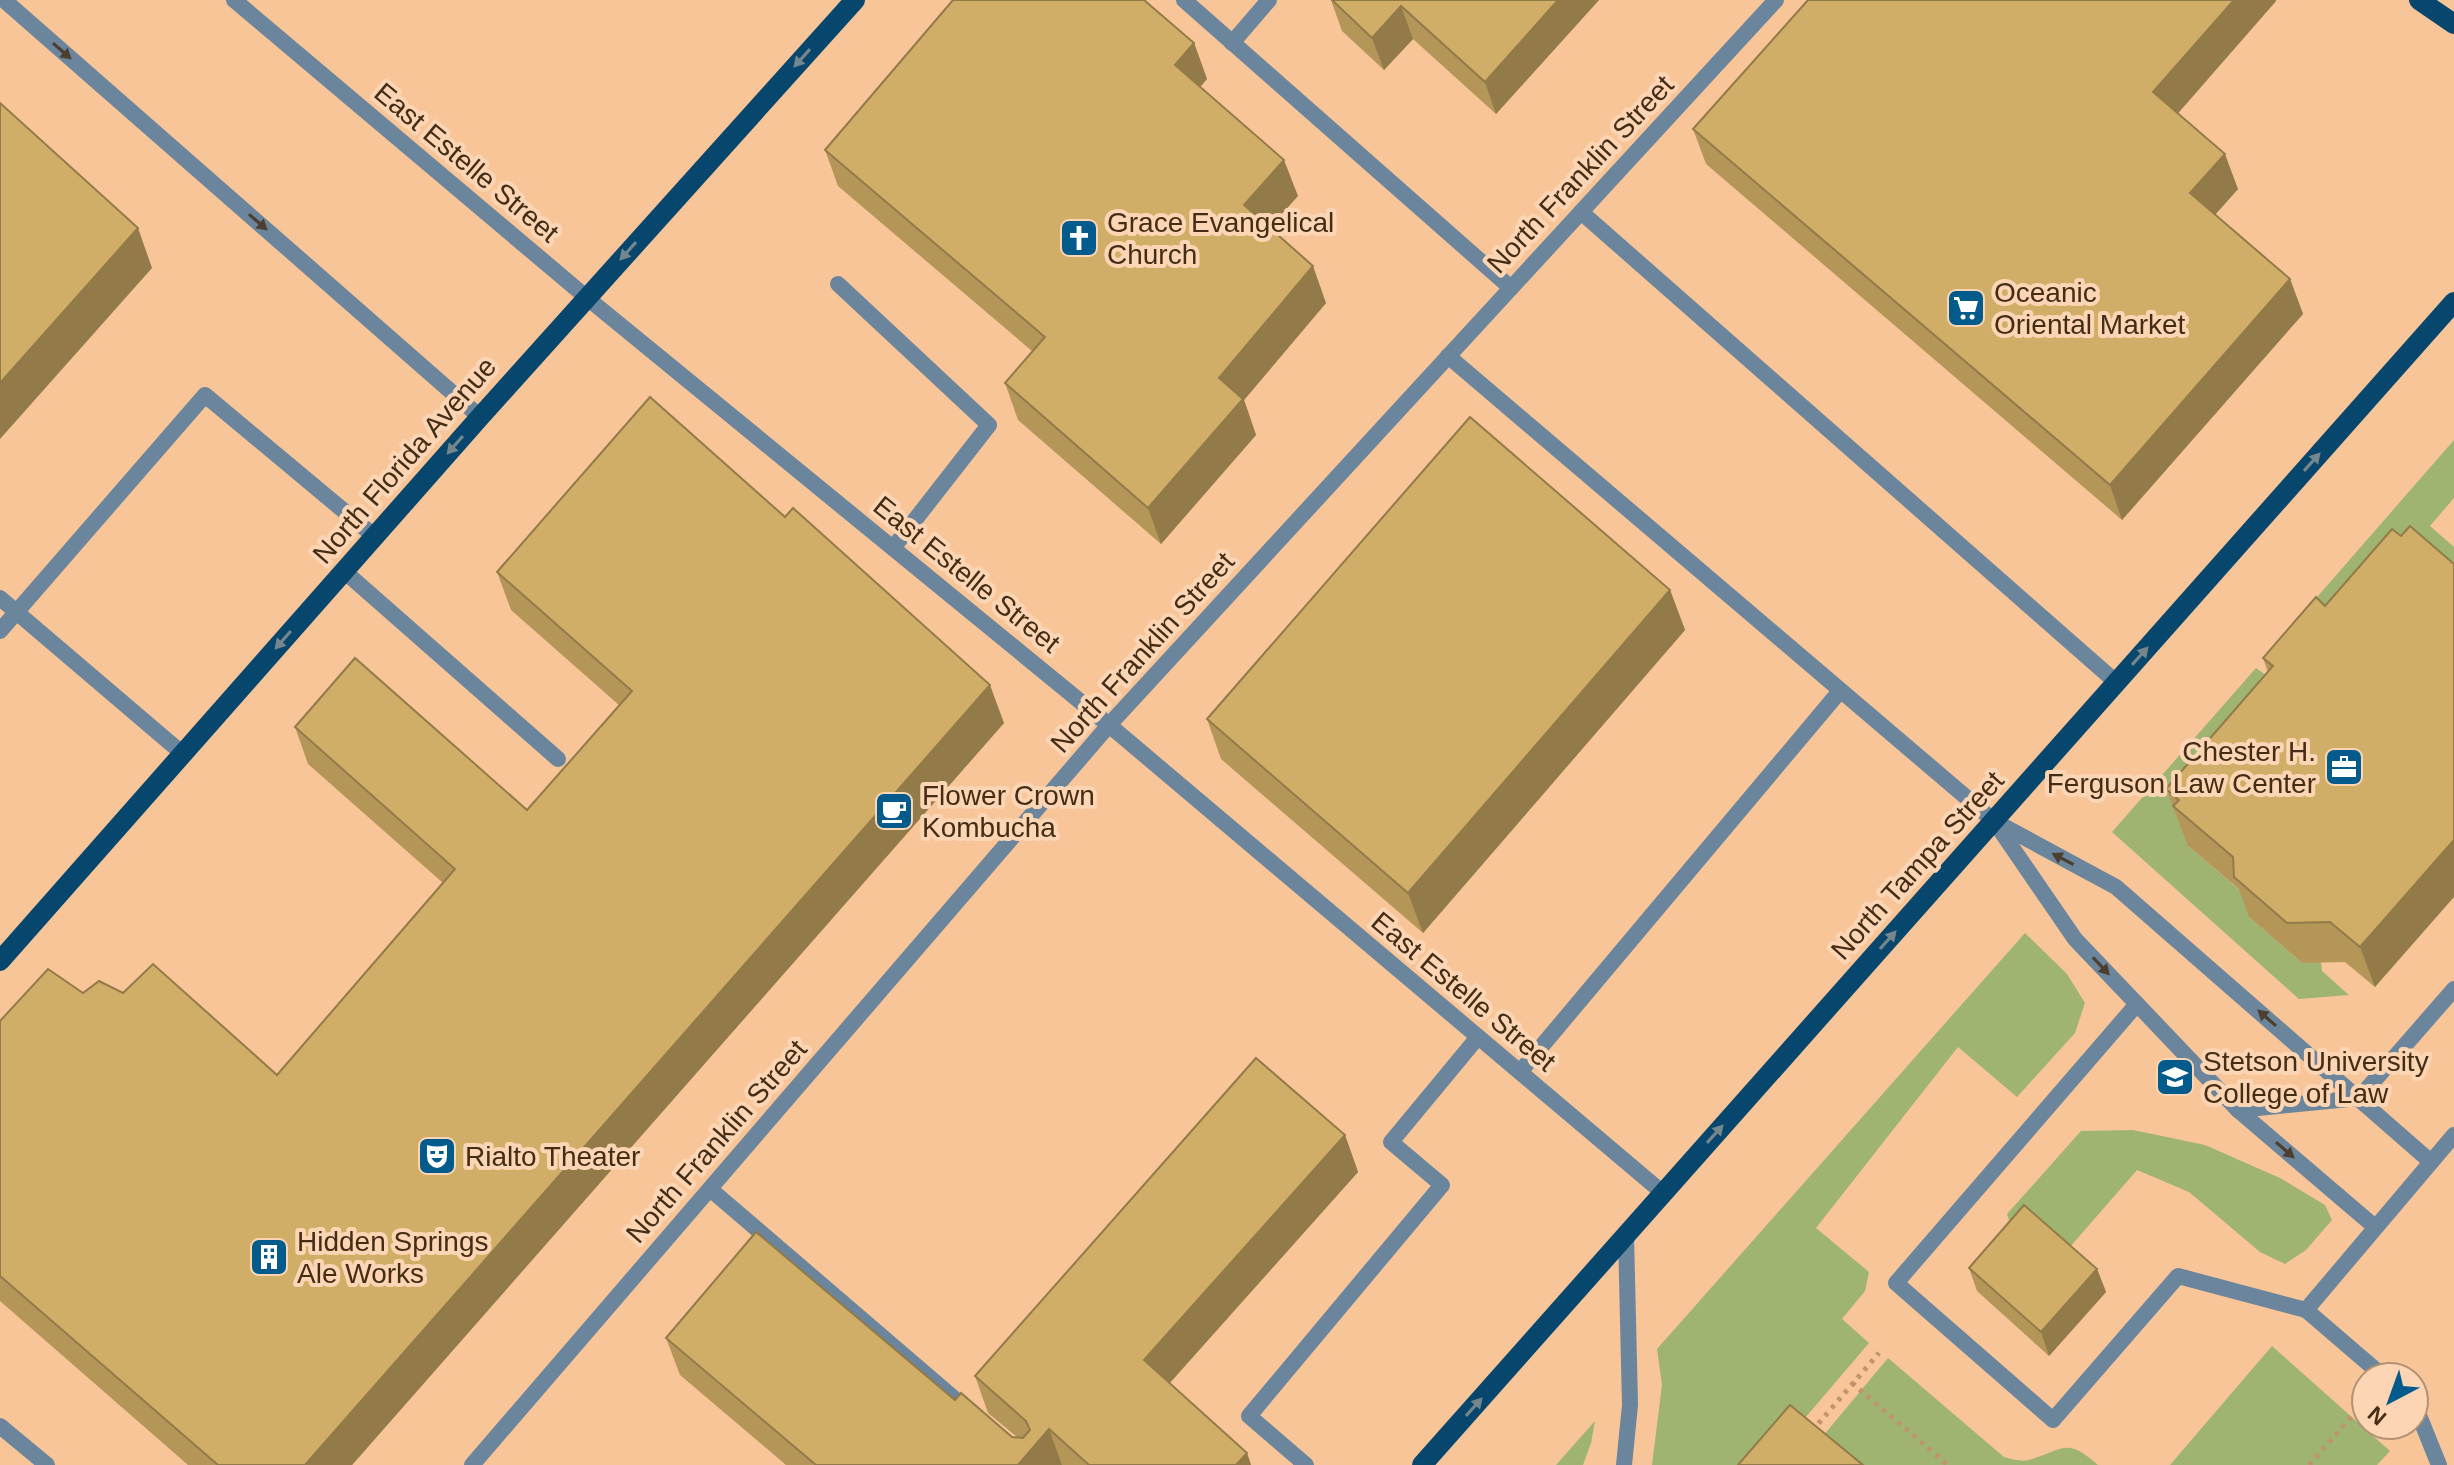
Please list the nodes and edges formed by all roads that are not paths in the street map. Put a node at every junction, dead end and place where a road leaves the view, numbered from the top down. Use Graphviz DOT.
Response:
graph roads {
  1 [pos="4,0"];
  2 [pos="234,0"];
  3 [pos="855,0"];
  4 [pos="1184,0"];
  5 [pos="1269,0"];
  6 [pos="1776,0"];
  7 [pos="2419,0"];
  8 [pos="2454,24"];
  9 [pos="1232,43"];
  10 [pos="1581,212"];
  11 [pos="838,284"];
  12 [pos="1511,288"];
  13 [pos="586,297"];
  14 [pos="2454,302"];
  15 [pos="1448,356"];
  16 [pos="480,417"];
  17 [pos="374,536"];
  18 [pos="893,548"];
  19 [pos="344,571"];
  20 [pos="0,598"];
  21 [pos="17,612"];
  22 [pos="0,631"];
  23 [pos="2117,683"];
  24 [pos="1840,691"];
  25 [pos="1109,725"];
  26 [pos="183,754"];
  27 [pos="558,759"];
  28 [pos="1994,821"];
  29 [pos="1,957"];
  30 [pos="2454,989"];
  31 [pos="2137,1004"];
  32 [pos="1478,1037"];
  33 [pos="1520,1072"];
  34 [pos="2359,1098"];
  35 [pos="2238,1110"];
  36 [pos="2454,1135"];
  37 [pos="2431,1162"];
  38 [pos="710,1189"];
  39 [pos="1663,1193"];
  40 [pos="2375,1227"];
  41 [pos="1626,1235"];
  42 [pos="2306,1310"];
  43 [pos="2365,1361"];
  44 [pos="985,1425"];
  45 [pos="0,1426"];
  46 [pos="2429,1441"];
  47 [pos="47,1465"];
  48 [pos="472,1465"];
  49 [pos="1306,1465"];
  50 [pos="1422,1465"];
  51 [pos="1624,1465"];
  52 [pos="2439,1465"];
  1 -- 16 [label="street, one-way"];
  2 -- 13 [label="street, East Estelle Street"];
  3 -- 13 [label="main road, North Florida Avenue, one-way"];
  4 -- 9 [label="street"];
  5 -- 9 [label="street"];
  6 -- 10 [label="street, North Franklin Street"];
  7 -- 8 [label="main road"];
  9 -- 12 [label="street"];
  10 -- 12 [label="street, North Franklin Street"];
  10 -- 23 [label="street"];
  11 -- 18 [label="street"];
  12 -- 15 [label="street, North Franklin Street"];
  13 -- 16 [label="main road, North Florida Avenue"];
  13 -- 18 [label="street, East Estelle Street"];
  23 -- 14 [label="main road, North Tampa Street, one-way"];
  15 -- 24 [label="street"];
  15 -- 25 [label="street, North Franklin Street"];
  16 -- 17 [label="main road, North Florida Avenue, one-way"];
  17 -- 19 [label="main road, North Florida Avenue"];
  17 -- 21 [label="street"];
  18 -- 25 [label="street, East Estelle Street"];
  19 -- 26 [label="main road, North Florida Avenue, one-way"];
  19 -- 27 [label="street"];
  20 -- 21 [label="street"];
  21 -- 22 [label="street"];
  21 -- 26 [label="street"];
  23 -- 28 [label="main road, North Tampa Street"];
  24 -- 28 [label="street"];
  24 -- 33 [label="street"];
  25 -- 32 [label="street, East Estelle Street"];
  25 -- 38 [label="street, North Franklin Street"];
  26 -- 29 [label="main road, North Florida Avenue"];
  28 -- 31 [label="street, one-way"];
  34 -- 28 [label="street, one-way"];
  39 -- 28 [label="main road, North Tampa Street, one-way"];
  30 -- 34 [label="street"];
  31 -- 35 [label="street"];
  31 -- 42 [label="street"];
  32 -- 33 [label="street, East Estelle Street"];
  32 -- 49 [label="street"];
  33 -- 39 [label="street, East Estelle Street"];
  34 -- 35 [label="street"];
  34 -- 37 [label="street"];
  35 -- 40 [label="street, one-way"];
  36 -- 37 [label="street"];
  37 -- 40 [label="street"];
  38 -- 44 [label="street"];
  38 -- 48 [label="street, North Franklin Street"];
  39 -- 41 [label="main road, North Tampa Street"];
  40 -- 42 [label="street"];
  50 -- 41 [label="main road, North Tampa Street, one-way"];
  41 -- 51 [label="street"];
  42 -- 43 [label="street"];
  45 -- 47 [label="street"];
  46 -- 52 [label="street"];
}
